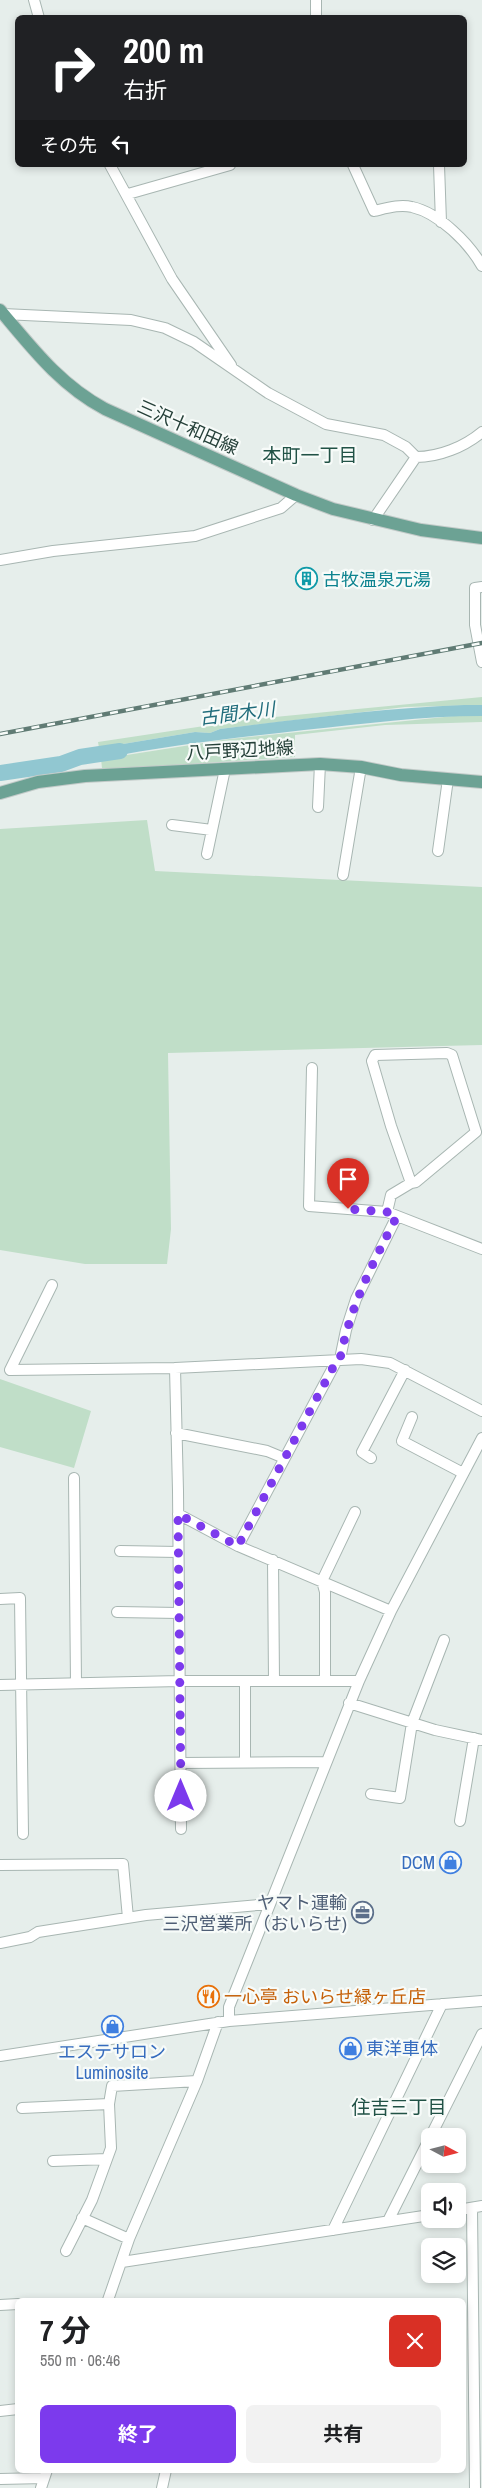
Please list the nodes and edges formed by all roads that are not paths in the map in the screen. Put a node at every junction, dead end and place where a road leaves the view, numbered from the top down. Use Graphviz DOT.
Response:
graph roads {
  1 [pos="34,0"];
  2 [pos="316,0"];
  3 [pos="38,15"];
  4 [pos="316,15"];
  5 [pos="111,167"];
  6 [pos="223,167"];
  7 [pos="354,167"];
  8 [pos="439,167"];
  9 [pos="128,194"];
  10 [pos="441,222"];
  11 [pos="482,265"];
  12 [pos="2,312"];
  13 [pos="236,372"];
  14 [pos="482,432"];
  15 [pos="416,457"];
  16 [pos="296,495"];
  17 [pos="373,520"];
  18 [pos="482,538"];
  19 [pos="0,560"];
  20 [pos="482,588"];
  21 [pos="482,662"];
  22 [pos="320,764"];
  23 [pos="361,767"];
  24 [pos="225,769"];
  25 [pos="448,780"];
  26 [pos="482,782"];
  27 [pos="0,793"];
  28 [pos="318,807"];
  29 [pos="172,825"];
  30 [pos="212,830"];
  31 [pos="438,851"];
  32 [pos="207,854"];
  33 [pos="343,875"];
  34 [pos="312,1068"];
  35 [pos="479,1129"];
  36 [pos="411,1183"];
  37 [pos="387,1212"];
  38 [pos="397,1216"];
  39 [pos="482,1249"];
  40 [pos="52,1285"];
  41 [pos="338,1359"];
  42 [pos="174,1368"];
  43 [pos="405,1370"];
  44 [pos="482,1411"];
  45 [pos="412,1417"];
  46 [pos="176,1433"];
  47 [pos="482,1438"];
  48 [pos="284,1458"];
  49 [pos="371,1458"];
  50 [pos="463,1473"];
  51 [pos="74,1478"];
  52 [pos="354,1512"];
  53 [pos="178,1514"];
  54 [pos="238,1546"];
  55 [pos="120,1551"];
  56 [pos="178,1552"];
  57 [pos="273,1560"];
  58 [pos="322,1581"];
  59 [pos="0,1599"];
  60 [pos="391,1611"];
  61 [pos="117,1612"];
  62 [pos="179,1613"];
  63 [pos="444,1640"];
  64 [pos="325,1680"];
  65 [pos="180,1681"];
  66 [pos="246,1681"];
  67 [pos="274,1681"];
  68 [pos="359,1681"];
  69 [pos="76,1683"];
  70 [pos="0,1684"];
  71 [pos="21,1684"];
  72 [pos="349,1703"];
  73 [pos="412,1723"];
  74 [pos="478,1739"];
  75 [pos="245,1762"];
  76 [pos="325,1762"];
  77 [pos="181,1763"];
  78 [pos="371,1794"];
  79 [pos="460,1821"];
  80 [pos="181,1829"];
  81 [pos="23,1834"];
  82 [pos="0,1865"];
  83 [pos="269,1904"];
  84 [pos="128,1918"];
  85 [pos="0,1943"];
  86 [pos="482,2001"];
  87 [pos="442,2004"];
  88 [pos="229,2021"];
  89 [pos="218,2022"];
  90 [pos="482,2034"];
  91 [pos="0,2056"];
  92 [pos="198,2081"];
  93 [pos="109,2104"];
  94 [pos="22,2108"];
  95 [pos="107,2159"];
  96 [pos="53,2162"];
  97 [pos="477,2207"];
  98 [pos="421,2216"];
  99 [pos="82,2218"];
  100 [pos="388,2221"];
  101 [pos="334,2230"];
  102 [pos="129,2240"];
  103 [pos="66,2251"];
  104 [pos="122,2262"];
  105 [pos="477,2269"];
  106 [pos="109,2298"];
  107 [pos="477,2302"];
  108 [pos="15,2304"];
  109 [pos="0,2305"];
  110 [pos="468,2344"];
  111 [pos="15,2408"];
  112 [pos="0,2411"];
  113 [pos="165,2473"];
  114 [pos="0,2479"];
  115 [pos="44,2479"];
  116 [pos="162,2488"];
  117 [pos="475,2488"];
  1 -- 3 [label="street"];
  2 -- 4 [label="street"];
  5 -- 9 [label="street"];
  6 -- 9 [label="street"];
  7 -- 10 [label="street"];
  8 -- 10 [label="street"];
  9 -- 13 [label="street"];
  10 -- 11 [label="street"];
  12 -- 13 [label="street"];
  12 -- 16 [label="main road, 三沢十和田線"];
  13 -- 15 [label="street"];
  14 -- 15 [label="street"];
  15 -- 17 [label="street"];
  16 -- 17 [label="main road, 三沢十和田線"];
  16 -- 19 [label="street"];
  17 -- 18 [label="main road, 三沢十和田線"];
  20 -- 21 [label="street"];
  22 -- 23 [label="main road, 八戸野辺地線"];
  22 -- 24 [label="main road, 八戸野辺地線"];
  22 -- 28 [label="street"];
  23 -- 25 [label="main road, 八戸野辺地線"];
  23 -- 33 [label="street"];
  24 -- 27 [label="main road, 八戸野辺地線"];
  24 -- 30 [label="street"];
  25 -- 26 [label="main road, 八戸野辺地線"];
  25 -- 31 [label="street"];
  29 -- 30 [label="street"];
  30 -- 32 [label="street"];
  34 -- 37 [label="street"];
  35 -- 36 [label="street"];
  35 -- 36 [label="street"];
  36 -- 37 [label="street"];
  37 -- 38 [label="street"];
  38 -- 39 [label="street"];
  38 -- 41 [label="street"];
  40 -- 42 [label="street"];
  41 -- 42 [label="street"];
  41 -- 43 [label="street"];
  41 -- 48 [label="street"];
  42 -- 46 [label="street"];
  43 -- 44 [label="street"];
  43 -- 49 [label="street"];
  45 -- 50 [label="street"];
  46 -- 48 [label="street"];
  46 -- 53 [label="street"];
  47 -- 50 [label="street"];
  48 -- 54 [label="street"];
  50 -- 60 [label="street"];
  51 -- 69 [label="street"];
  52 -- 58 [label="street"];
  53 -- 54 [label="street"];
  53 -- 56 [label="street"];
  54 -- 57 [label="street"];
  55 -- 56 [label="street"];
  56 -- 62 [label="street"];
  57 -- 58 [label="street"];
  57 -- 67 [label="street"];
  58 -- 60 [label="street"];
  58 -- 64 [label="street"];
  59 -- 71 [label="street"];
  60 -- 68 [label="street"];
  61 -- 62 [label="street"];
  62 -- 65 [label="street"];
  63 -- 73 [label="street"];
  64 -- 67 [label="street"];
  64 -- 68 [label="street"];
  65 -- 66 [label="street"];
  65 -- 69 [label="street"];
  65 -- 77 [label="street"];
  66 -- 67 [label="street"];
  66 -- 75 [label="street"];
  68 -- 72 [label="street"];
  69 -- 71 [label="street"];
  70 -- 71 [label="street"];
  71 -- 81 [label="street"];
  72 -- 73 [label="street"];
  72 -- 76 [label="street"];
  73 -- 74 [label="street"];
  73 -- 78 [label="street"];
  74 -- 79 [label="street"];
  75 -- 76 [label="street"];
  75 -- 77 [label="street"];
  76 -- 83 [label="street"];
  77 -- 80 [label="street"];
  82 -- 84 [label="street"];
  83 -- 84 [label="street"];
  83 -- 88 [label="street"];
  84 -- 85 [label="street"];
  86 -- 87 [label="street"];
  87 -- 88 [label="street"];
  87 -- 101 [label="street"];
  88 -- 89 [label="street"];
  89 -- 91 [label="street"];
  89 -- 92 [label="street"];
  90 -- 100 [label="street"];
  92 -- 93 [label="street"];
  92 -- 102 [label="street"];
  93 -- 94 [label="street"];
  93 -- 95 [label="street"];
  95 -- 96 [label="street"];
  95 -- 99 [label="street"];
  97 -- 105 [label="street"];
  98 -- 100 [label="street"];
  99 -- 102 [label="street"];
  99 -- 103 [label="street"];
  100 -- 101 [label="street"];
  101 -- 104 [label="street"];
  102 -- 104 [label="street"];
  104 -- 106 [label="street"];
  105 -- 107 [label="street"];
  107 -- 110 [label="street"];
  108 -- 109 [label="street"];
  110 -- 117 [label="street"];
  111 -- 112 [label="street"];
  113 -- 116 [label="street"];
  114 -- 115 [label="street"];
}
